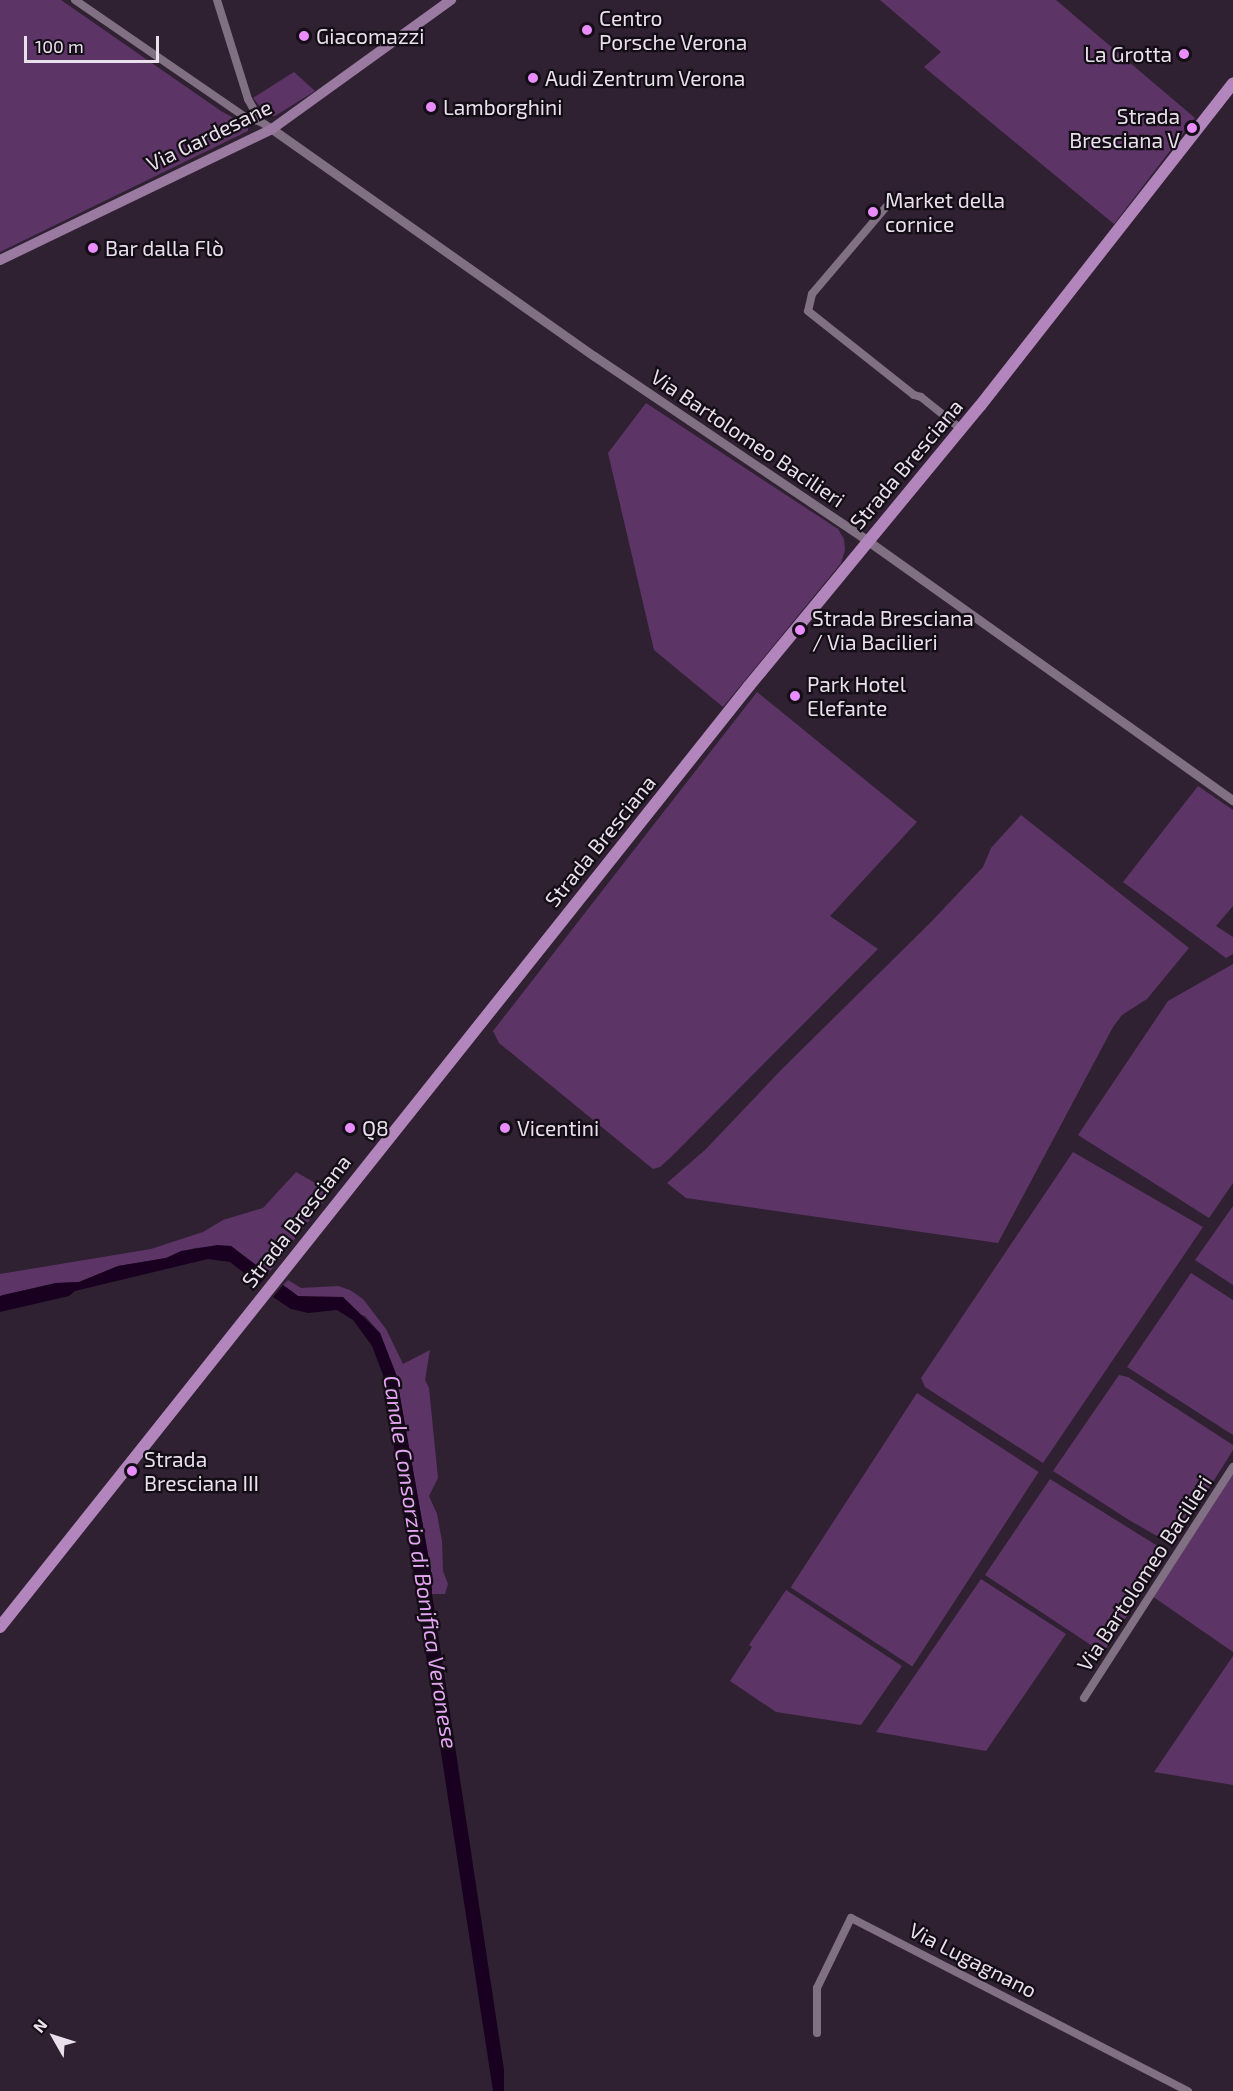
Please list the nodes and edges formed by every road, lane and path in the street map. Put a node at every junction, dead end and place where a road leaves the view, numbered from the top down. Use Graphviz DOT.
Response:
graph roads {
  1 [pos="75,0"];
  2 [pos="217,0"];
  3 [pos="451,0"];
  4 [pos="1233,83"];
  5 [pos="261,122"];
  6 [pos="272,129"];
  7 [pos="886,207"];
  8 [pos="0,260"];
  9 [pos="961,429"];
  10 [pos="868,541"];
  11 [pos="1233,800"];
  12 [pos="1233,1467"];
  13 [pos="0,1627"];
  14 [pos="1084,1698"];
  15 [pos="817,2033"];
  16 [pos="1188,2091"];
  1 -- 5 [label="street"];
  2 -- 5 [label="street"];
  3 -- 6 [label="main road, Via Gardesane"];
  4 -- 9 [label="main road, Strada Bresciana"];
  5 -- 6 [label="street"];
  6 -- 8 [label="main road, Via Gardesane"];
  6 -- 10 [label="street, Via Bartolomeo Bacilieri"];
  7 -- 9 [label="street, Strada Bresciana"];
  9 -- 10 [label="main road, Strada Bresciana"];
  10 -- 11 [label="street, Via Bartolomeo Bacilieri"];
  10 -- 13 [label="main road, Strada Bresciana"];
  12 -- 14 [label="street, Via Bartolomeo Bacilieri"];
  15 -- 16 [label="street, Via Lugagnano"];
}
